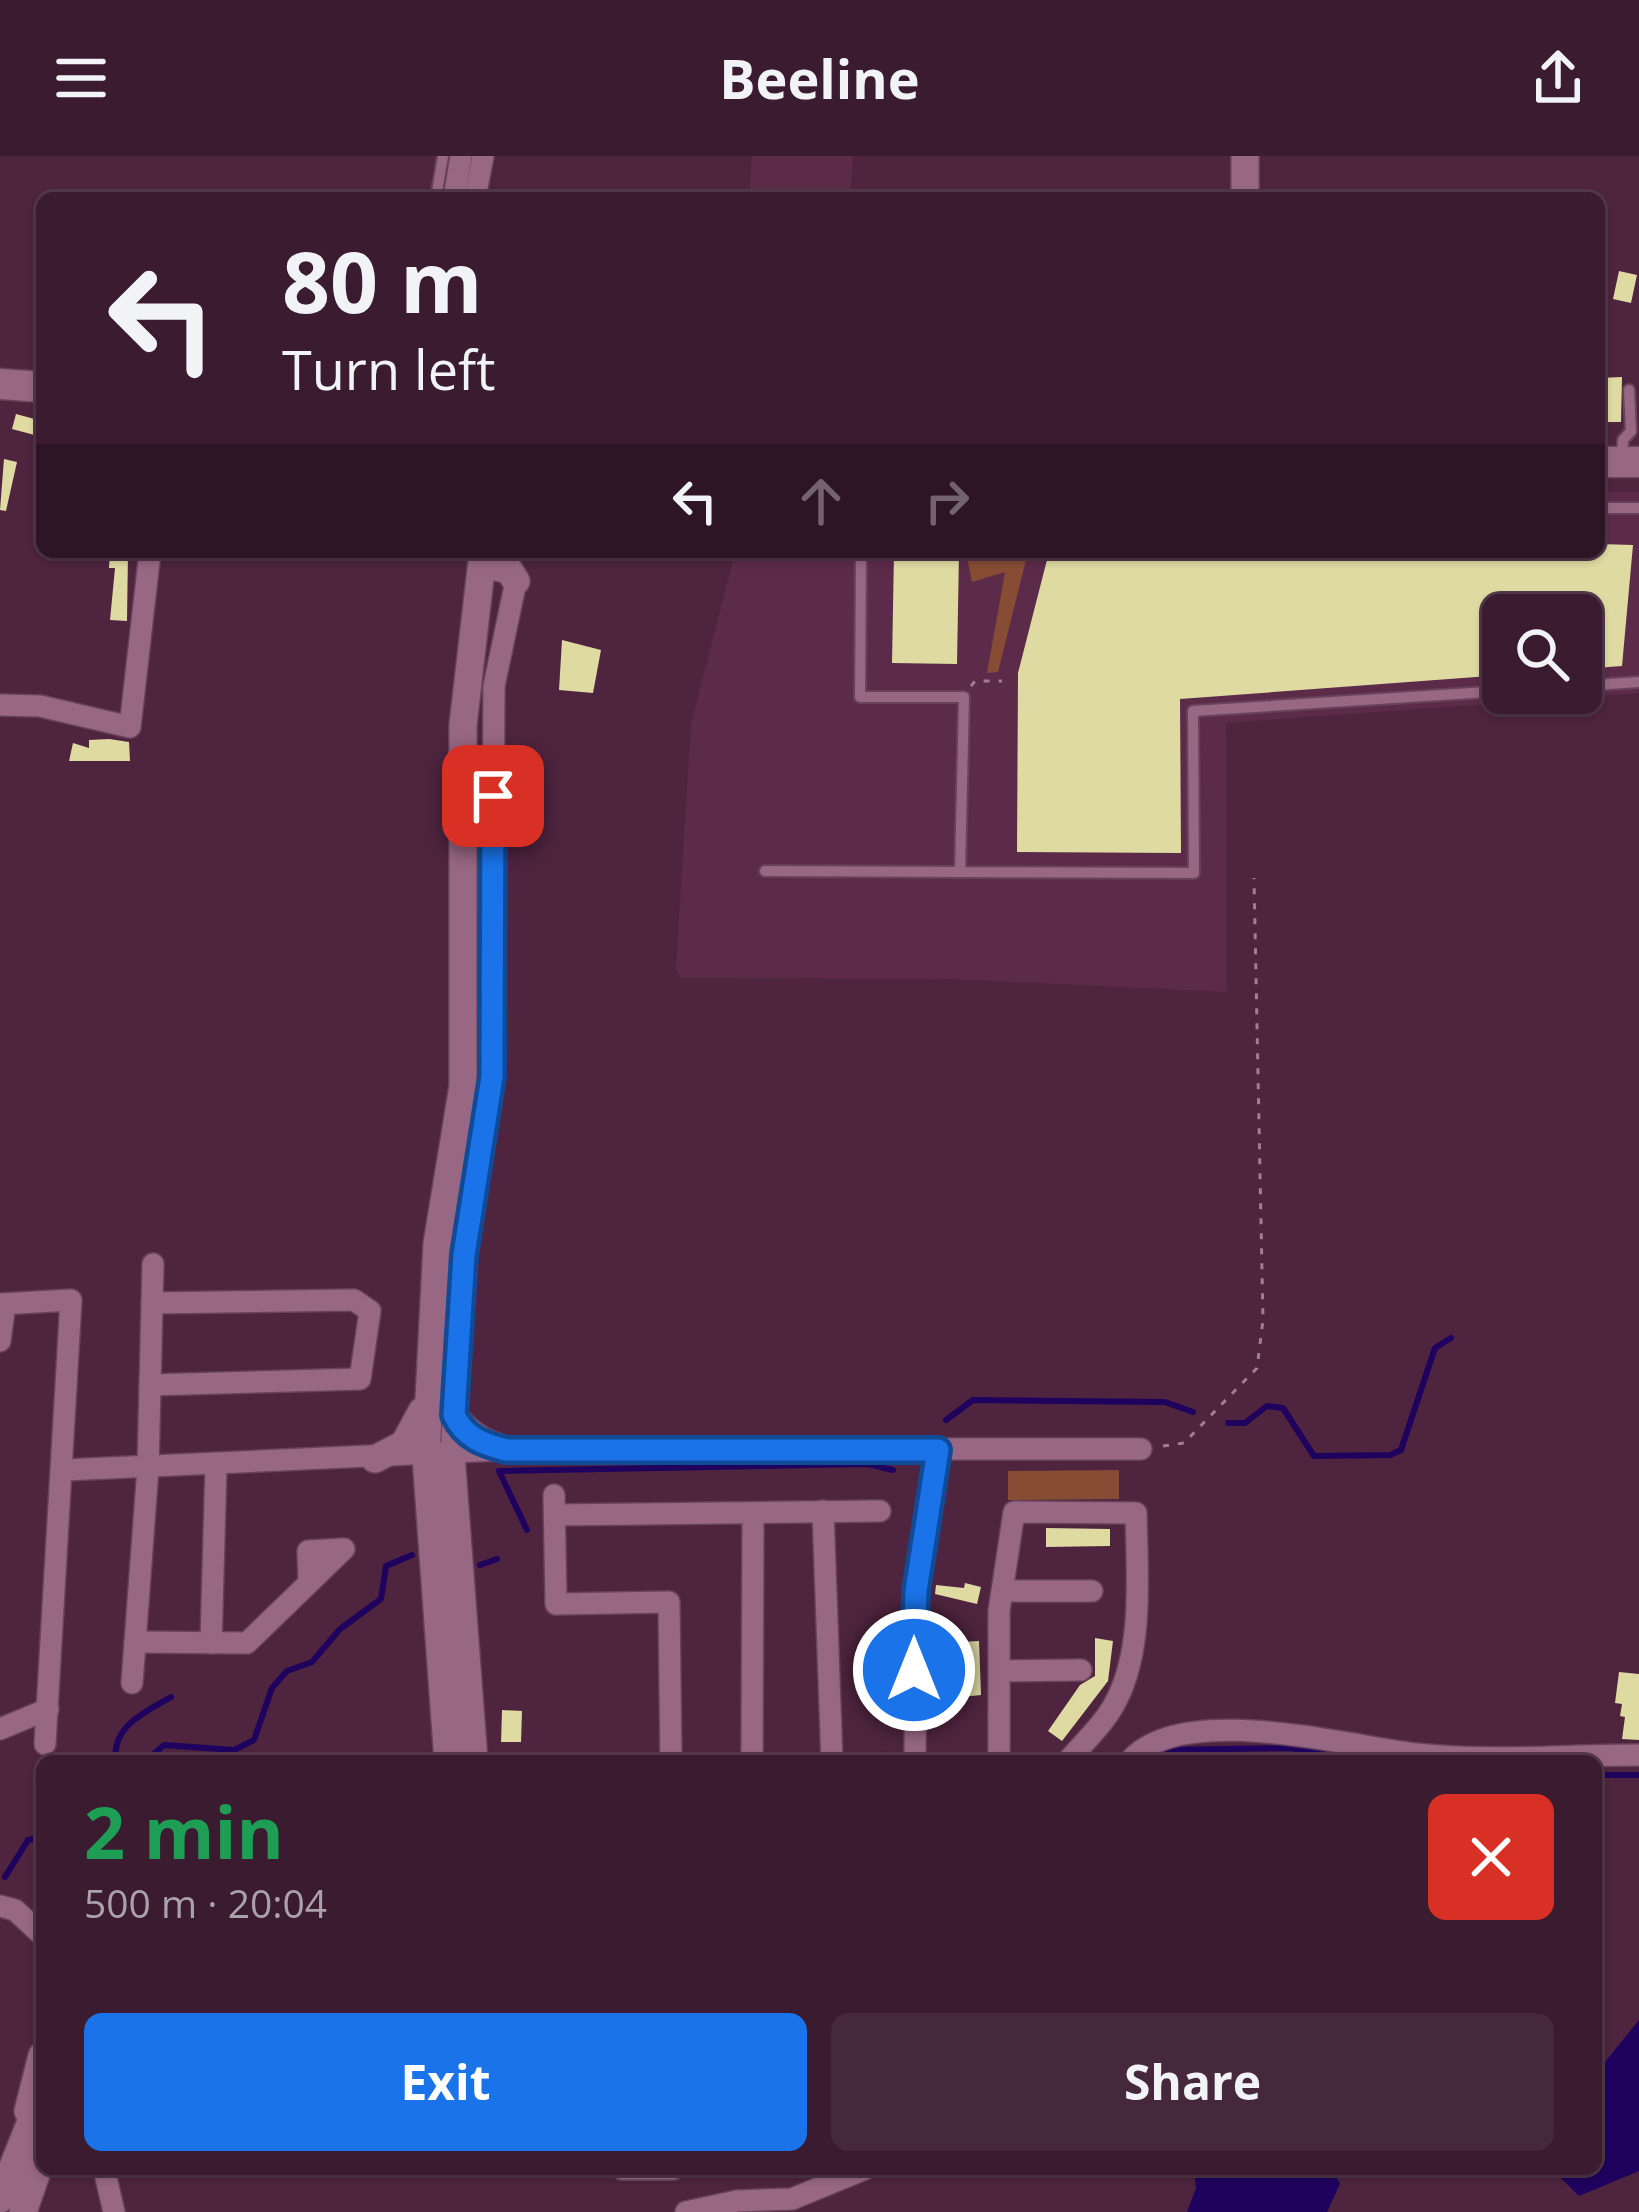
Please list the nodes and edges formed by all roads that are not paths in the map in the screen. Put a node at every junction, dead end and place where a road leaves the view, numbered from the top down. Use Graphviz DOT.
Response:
graph roads {
  1 [pos="443,156"];
  2 [pos="461,156"];
  3 [pos="483,156"];
  4 [pos="1245,156"];
  5 [pos="437,192"];
  6 [pos="455,192"];
  7 [pos="476,192"];
  8 [pos="1245,192"];
  9 [pos="0,384"];
  10 [pos="36,387"];
  11 [pos="1629,390"];
  12 [pos="1620,462"];
  13 [pos="1605,508"];
  14 [pos="1639,508"];
  15 [pos="149,558"];
  16 [pos="483,558"];
  17 [pos="861,558"];
  18 [pos="516,581"];
  19 [pos="1639,682"];
  20 [pos="1602,685"];
  21 [pos="1482,692"];
  22 [pos="0,706"];
  23 [pos="765,872"];
  24 [pos="959,872"];
  25 [pos="153,1264"];
  26 [pos="152,1303"];
  27 [pos="3,1304"];
  28 [pos="0,1341"];
  29 [pos="431,1346"];
  30 [pos="150,1384"];
  31 [pos="429,1390"];
  32 [pos="454,1415"];
  33 [pos="1141,1449"];
  34 [pos="506,1450"];
  35 [pos="938,1450"];
  36 [pos="438,1456"];
  37 [pos="375,1459"];
  38 [pos="215,1466"];
  39 [pos="148,1468"];
  40 [pos="64,1470"];
  41 [pos="823,1511"];
  42 [pos="880,1511"];
  43 [pos="753,1513"];
  44 [pos="443,1514"];
  45 [pos="309,1582"];
  46 [pos="1002,1591"];
  47 [pos="1092,1591"];
  48 [pos="135,1642"];
  49 [pos="211,1643"];
  50 [pos="1081,1670"];
  51 [pos="1001,1671"];
  52 [pos="132,1683"];
  53 [pos="48,1709"];
  54 [pos="0,1729"];
  55 [pos="45,1744"];
  56 [pos="448,1755"];
  57 [pos="473,1755"];
  58 [pos="671,1755"];
  59 [pos="752,1755"];
  60 [pos="832,1755"];
  61 [pos="915,1755"];
  62 [pos="1000,1755"];
  63 [pos="1073,1755"];
  64 [pos="1137,1755"];
  65 [pos="1639,1755"];
  66 [pos="0,1906"];
  67 [pos="36,1930"];
  68 [pos="36,2080"];
  69 [pos="36,2106"];
  70 [pos="23,2132"];
  71 [pos="36,2174"];
  72 [pos="105,2175"];
  73 [pos="850,2175"];
  74 [pos="0,2199"];
  75 [pos="23,2212"];
  76 [pos="114,2212"];
  77 [pos="686,2212"];
  1 -- 5 [label="lane"];
  2 -- 6 [label="street"];
  3 -- 7 [label="street"];
  4 -- 8 [label="street"];
  9 -- 10 [label="main road"];
  11 -- 12 [label="lane"];
  13 -- 14 [label="lane"];
  15 -- 22 [label="street"];
  16 -- 18 [label="street"];
  16 -- 29 [label="street"];
  17 -- 24 [label="lane"];
  18 -- 32 [label="street"];
  19 -- 20 [label="lane"];
  21 -- 24 [label="lane"];
  23 -- 24 [label="lane"];
  25 -- 26 [label="street"];
  26 -- 30 [label="street"];
  26 -- 30 [label="street"];
  27 -- 28 [label="street"];
  27 -- 40 [label="street"];
  29 -- 31 [label="street"];
  29 -- 32 [label="street"];
  30 -- 39 [label="street"];
  31 -- 36 [label="street"];
  31 -- 37 [label="street"];
  32 -- 34 [label="street"];
  32 -- 36 [label="street"];
  33 -- 35 [label="street"];
  34 -- 35 [label="street"];
  34 -- 36 [label="street"];
  34 -- 44 [label="street"];
  35 -- 61 [label="street"];
  36 -- 37 [label="street"];
  36 -- 44 [label="street"];
  37 -- 38 [label="street"];
  37 -- 44 [label="street"];
  38 -- 39 [label="street"];
  38 -- 49 [label="street"];
  39 -- 40 [label="street"];
  39 -- 48 [label="street"];
  40 -- 53 [label="street"];
  41 -- 42 [label="street"];
  41 -- 43 [label="street"];
  41 -- 60 [label="street"];
  43 -- 58 [label="street"];
  43 -- 59 [label="street"];
  44 -- 56 [label="street"];
  44 -- 57 [label="street"];
  45 -- 49 [label="street"];
  46 -- 47 [label="street"];
  46 -- 51 [label="street"];
  46 -- 63 [label="street"];
  48 -- 49 [label="street"];
  48 -- 52 [label="street"];
  50 -- 51 [label="street"];
  51 -- 62 [label="street"];
  53 -- 54 [label="street"];
  53 -- 55 [label="street"];
  64 -- 65 [label="street"];
  66 -- 67 [label="street"];
  68 -- 70 [label="street"];
  69 -- 70 [label="street"];
  70 -- 74 [label="street"];
  71 -- 75 [label="street"];
  72 -- 76 [label="street"];
  73 -- 77 [label="street"];
}
